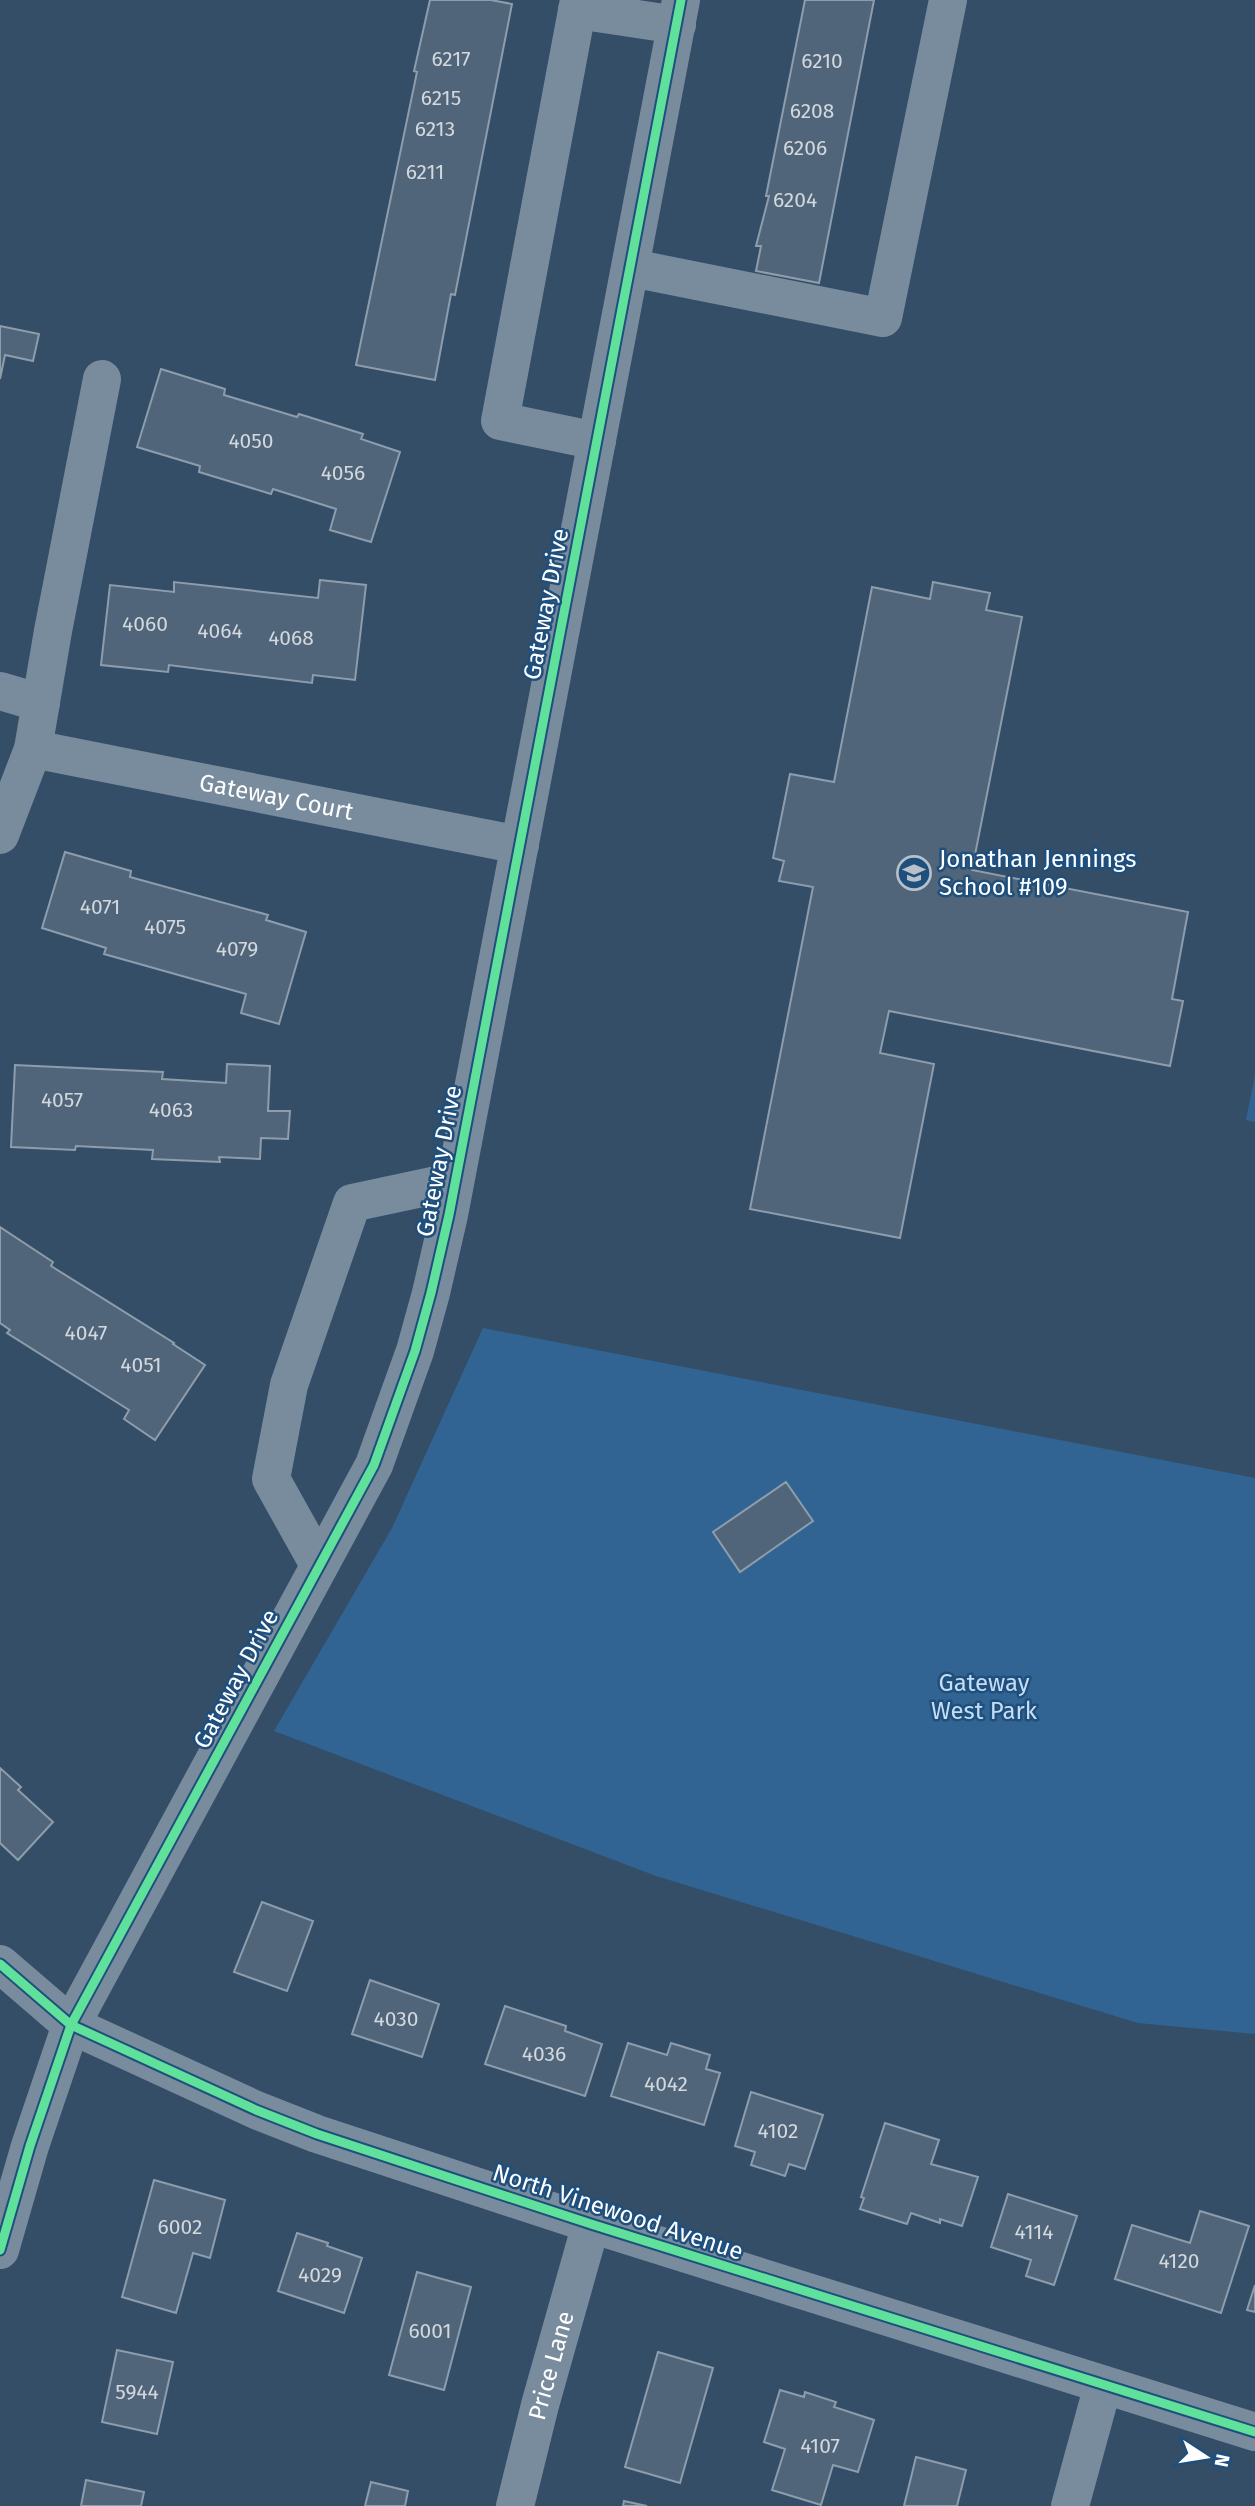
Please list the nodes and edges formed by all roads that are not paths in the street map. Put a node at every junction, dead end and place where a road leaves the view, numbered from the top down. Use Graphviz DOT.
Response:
graph roads {
  1 [pos="948,0"];
  2 [pos="578,5"];
  3 [pos="679,13"];
  4 [pos="632,268"];
  5 [pos="102,379"];
  6 [pos="597,440"];
  7 [pos="0,691"];
  8 [pos="41,703"];
  9 [pos="33,750"];
  10 [pos="8,793"];
  11 [pos="0,835"];
  12 [pos="520,845"];
  13 [pos="455,1181"];
  14 [pos="319,1565"];
  15 [pos="0,1964"];
  16 [pos="71,2025"];
  17 [pos="591,2224"];
  18 [pos="0,2250"];
  19 [pos="1103,2385"];
  20 [pos="1255,2432"];
  21 [pos="515,2506"];
  22 [pos="1070,2506"];
  1 -- 4 [label="street"];
  2 -- 3 [label="street"];
  2 -- 6 [label="street"];
  3 -- 4 [label="street, Gateway Drive"];
  4 -- 6 [label="street, Gateway Drive"];
  5 -- 8 [label="street"];
  6 -- 12 [label="street, Gateway Drive"];
  7 -- 8 [label="street"];
  8 -- 9 [label="street"];
  9 -- 10 [label="street"];
  9 -- 12 [label="street, Gateway Court"];
  10 -- 11 [label="street"];
  12 -- 13 [label="street, Gateway Drive"];
  13 -- 14 [label="street, Gateway Drive"];
  13 -- 14 [label="street"];
  14 -- 16 [label="street, Gateway Drive"];
  15 -- 16 [label="street, North Vinewood Avenue"];
  16 -- 17 [label="street, North Vinewood Avenue"];
  16 -- 18 [label="street, Gateway Drive"];
  17 -- 19 [label="street, North Vinewood Avenue"];
  17 -- 21 [label="street, Price Lane"];
  19 -- 20 [label="street, North Vinewood Avenue"];
  19 -- 22 [label="street"];
}
